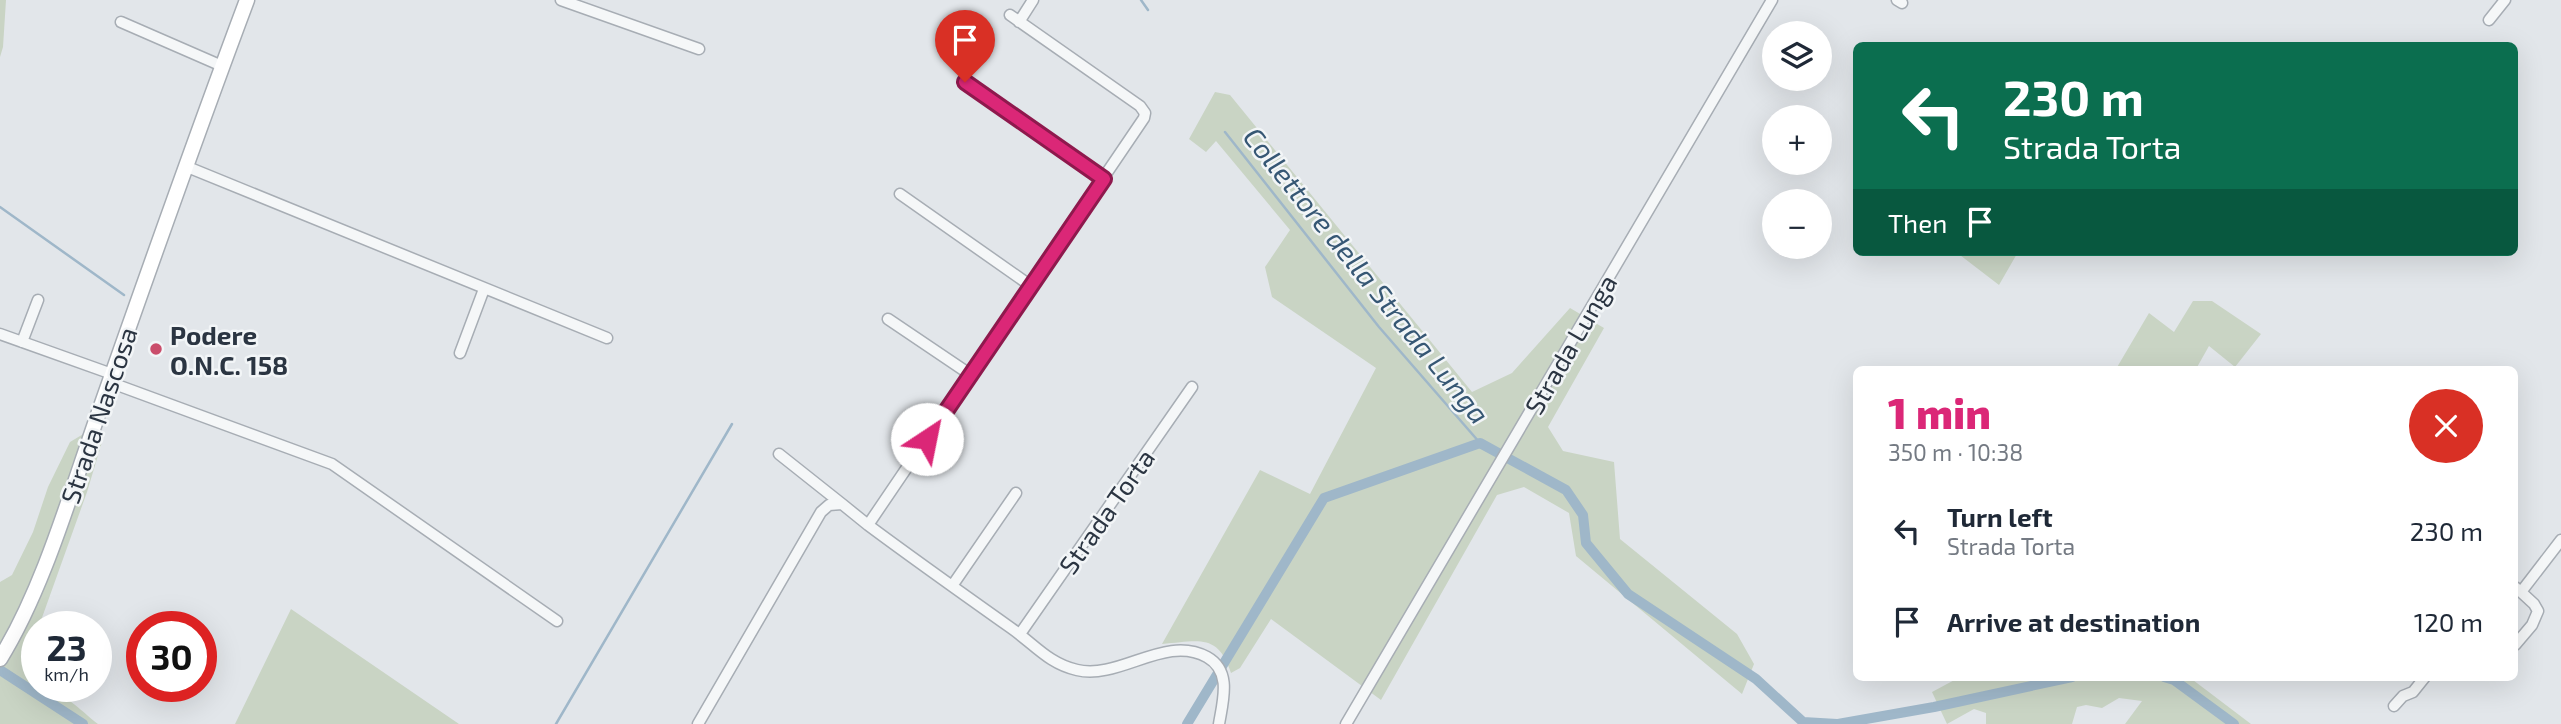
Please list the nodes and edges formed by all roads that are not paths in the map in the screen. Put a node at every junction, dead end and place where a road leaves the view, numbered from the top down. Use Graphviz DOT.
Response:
graph roads {
  1 [pos="247,0"];
  2 [pos="561,0"];
  3 [pos="1033,0"];
  4 [pos="1772,0"];
  5 [pos="2505,0"];
  6 [pos="2489,20"];
  7 [pos="121,22"];
  8 [pos="699,49"];
  9 [pos="222,66"];
  10 [pos="965,82"];
  11 [pos="185,166"];
  12 [pos="1104,179"];
  13 [pos="900,194"];
  14 [pos="1031,286"];
  15 [pos="484,289"];
  16 [pos="38,300"];
  17 [pos="888,319"];
  18 [pos="0,334"];
  19 [pos="607,338"];
  20 [pos="22,342"];
  21 [pos="460,353"];
  22 [pos="971,375"];
  23 [pos="110,378"];
  24 [pos="1192,387"];
  25 [pos="779,454"];
  26 [pos="1016,493"];
  27 [pos="842,504"];
  28 [pos="868,525"];
  29 [pos="2561,540"];
  30 [pos="952,586"];
  31 [pos="2518,590"];
  32 [pos="557,621"];
  33 [pos="1020,634"];
  34 [pos="2518,641"];
  35 [pos="0,659"];
  36 [pos="2422,681"];
  37 [pos="2394,706"];
  38 [pos="698,724"];
  39 [pos="1219,724"];
  40 [pos="1346,724"];
  1 -- 9 [label="street, Strada Nascosa"];
  2 -- 8 [label="street"];
  3 -- 12 [label="street"];
  4 -- 40 [label="street, Strada Lunga"];
  5 -- 6 [label="street"];
  7 -- 9 [label="street"];
  9 -- 11 [label="street, Strada Nascosa"];
  10 -- 12 [label="street"];
  11 -- 15 [label="street"];
  11 -- 23 [label="street, Strada Nascosa"];
  12 -- 14 [label="street"];
  13 -- 14 [label="street"];
  14 -- 22 [label="street"];
  15 -- 19 [label="street"];
  15 -- 21 [label="street"];
  16 -- 20 [label="street"];
  17 -- 22 [label="street"];
  18 -- 20 [label="street"];
  20 -- 23 [label="street"];
  22 -- 28 [label="street"];
  23 -- 32 [label="street"];
  23 -- 35 [label="street, Strada Nascosa"];
  24 -- 33 [label="street, Strada Torta"];
  25 -- 27 [label="street"];
  26 -- 30 [label="street"];
  27 -- 28 [label="street"];
  27 -- 38 [label="street"];
  28 -- 30 [label="street"];
  29 -- 31 [label="street"];
  30 -- 33 [label="street"];
  31 -- 34 [label="street"];
  33 -- 39 [label="street"];
  36 -- 37 [label="street"];
}
